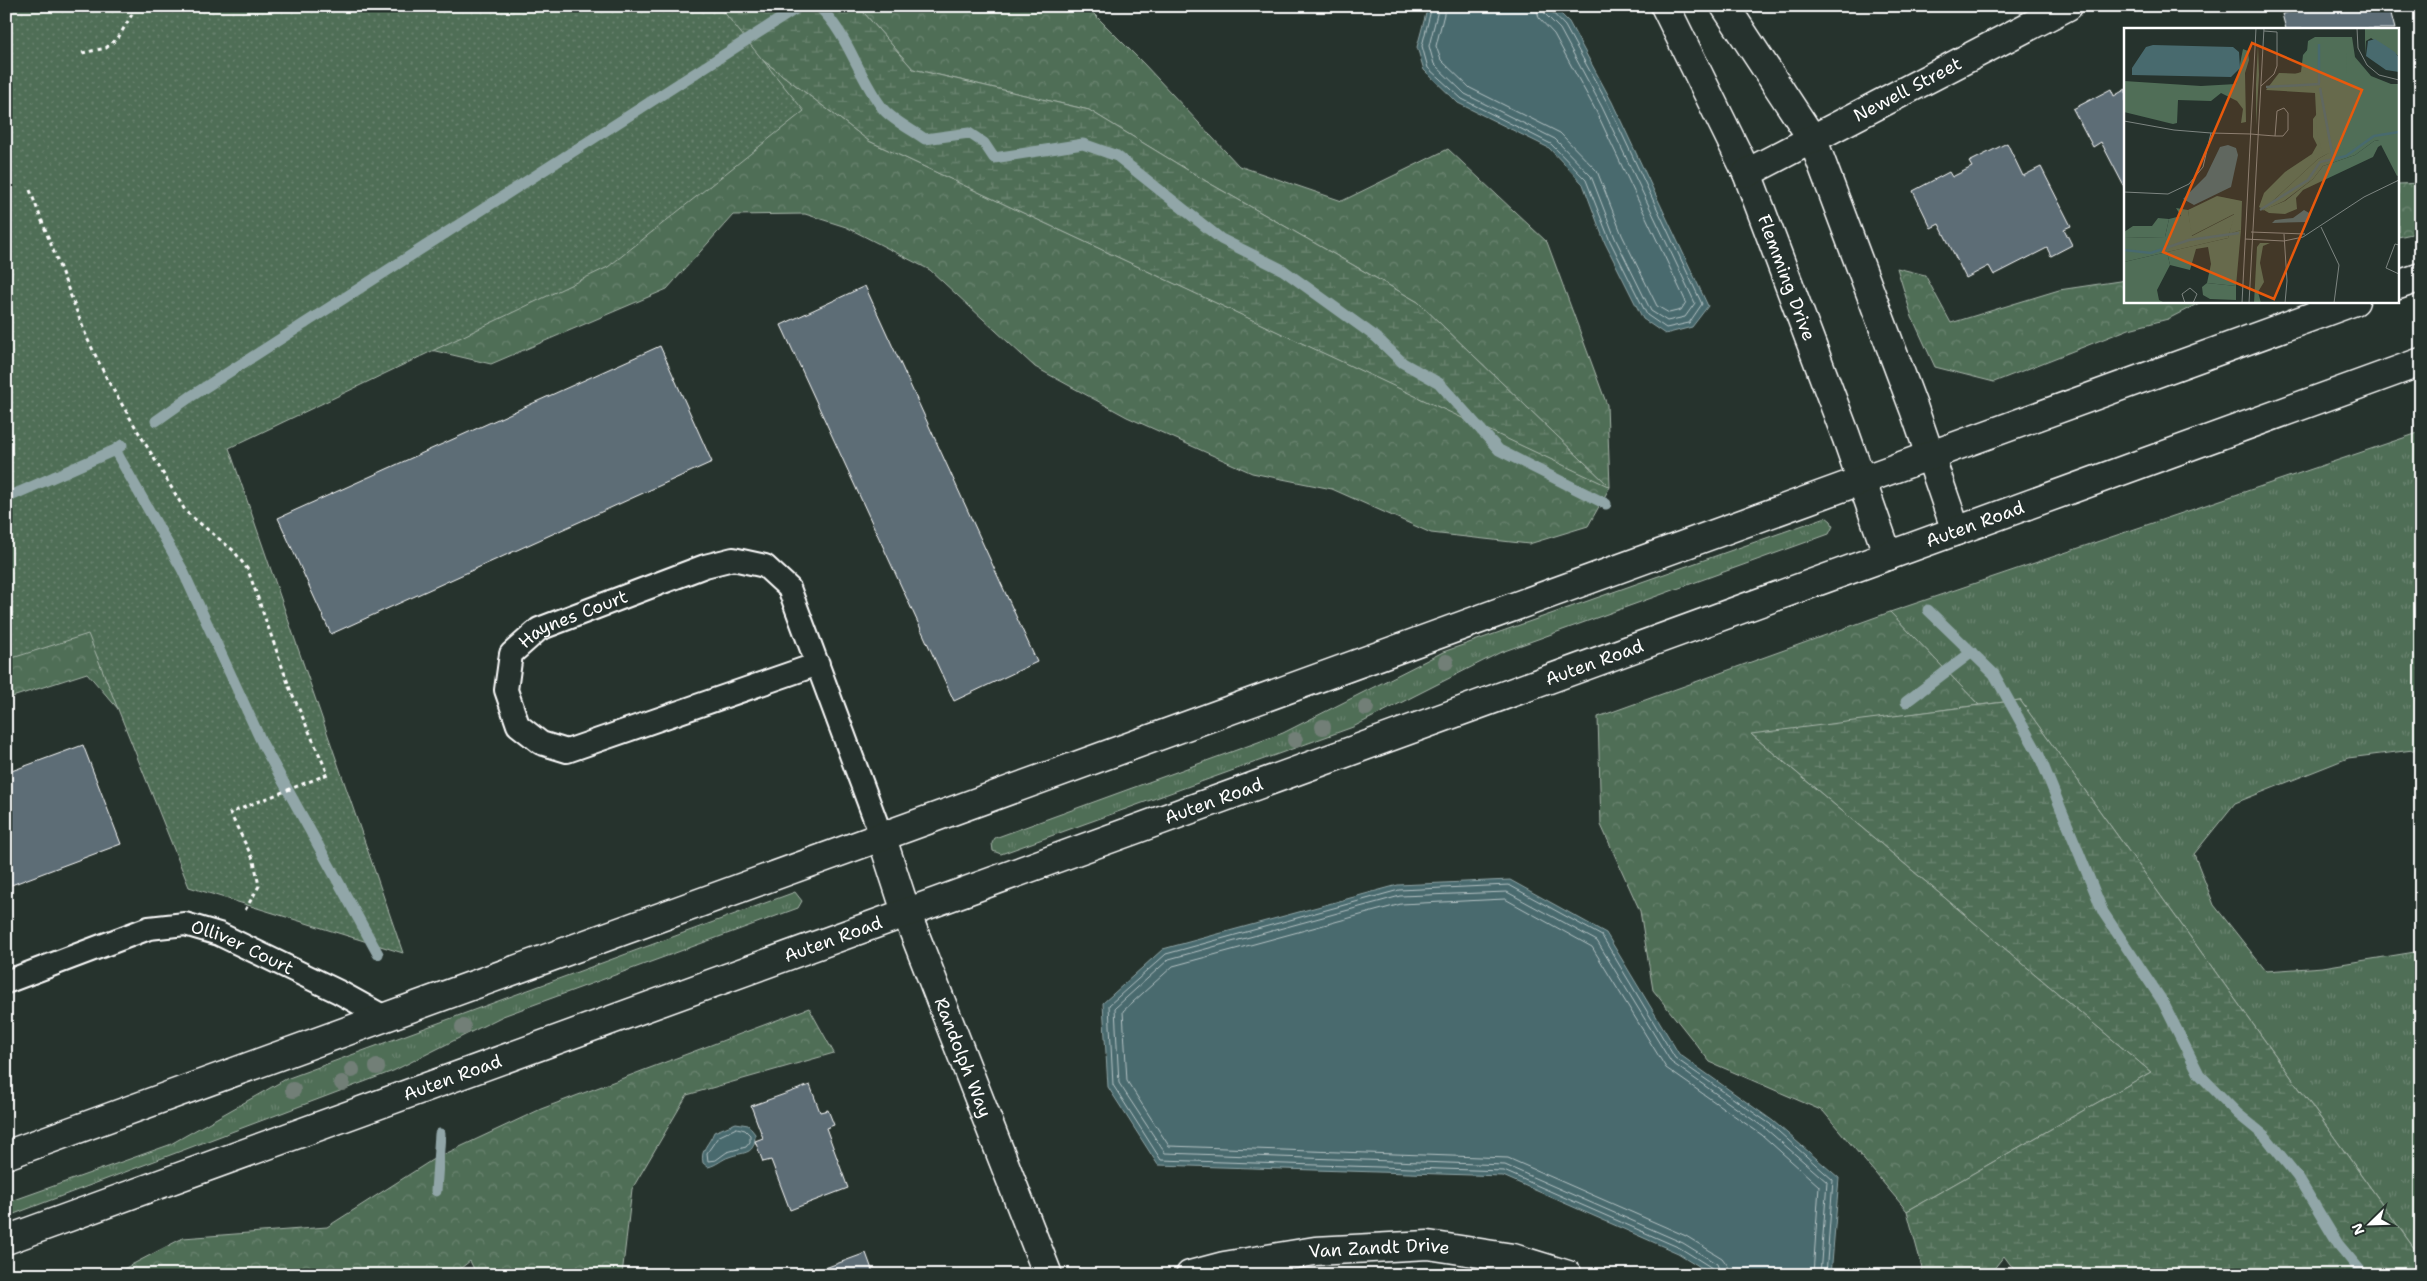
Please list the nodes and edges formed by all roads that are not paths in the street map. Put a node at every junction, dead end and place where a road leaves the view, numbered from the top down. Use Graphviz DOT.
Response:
graph roads {
  1 [pos="1665,6"];
  2 [pos="1725,6"];
  3 [pos="2068,6"];
  4 [pos="1813,140"];
  5 [pos="1747,173"];
  6 [pos="2421,277"];
  7 [pos="2400,284"];
  8 [pos="2352,302"];
  9 [pos="2421,362"];
  10 [pos="1930,456"];
  11 [pos="1861,480"];
  12 [pos="1956,532"];
  13 [pos="1888,556"];
  14 [pos="818,664"];
  15 [pos="882,838"];
  16 [pos="906,912"];
  17 [pos="6,982"];
  18 [pos="386,1018"];
  19 [pos="6,1155"];
  20 [pos="6,1240"];
  21 [pos="1048,1275"];
  22 [pos="1190,1275"];
  23 [pos="1568,1275"];
  1 -- 5 [label="street, Flemming Drive"];
  2 -- 4 [label="street"];
  3 -- 4 [label="street, Newell Street"];
  4 -- 5 [label="street, Newell Street"];
  4 -- 10 [label="street"];
  5 -- 11 [label="street, Flemming Drive"];
  6 -- 7 [label="street"];
  8 -- 10 [label="street"];
  9 -- 12 [label="street, Auten Road"];
  10 -- 11 [label="street"];
  10 -- 12 [label="street"];
  11 -- 13 [label="street, Flemming Drive"];
  11 -- 15 [label="street"];
  12 -- 13 [label="street, Auten Road"];
  13 -- 16 [label="street, Auten Road"];
  14 -- 14 [label="lane, Haynes Court"];
  14 -- 15 [label="lane, Haynes Court"];
  15 -- 16 [label="street, Randolph Way"];
  15 -- 18 [label="street"];
  16 -- 20 [label="street, Auten Road"];
  16 -- 21 [label="street, Randolph Way"];
  17 -- 18 [label="lane, Olliver Court"];
  18 -- 19 [label="street"];
  22 -- 23 [label="street, Van Zandt Drive"];
}
